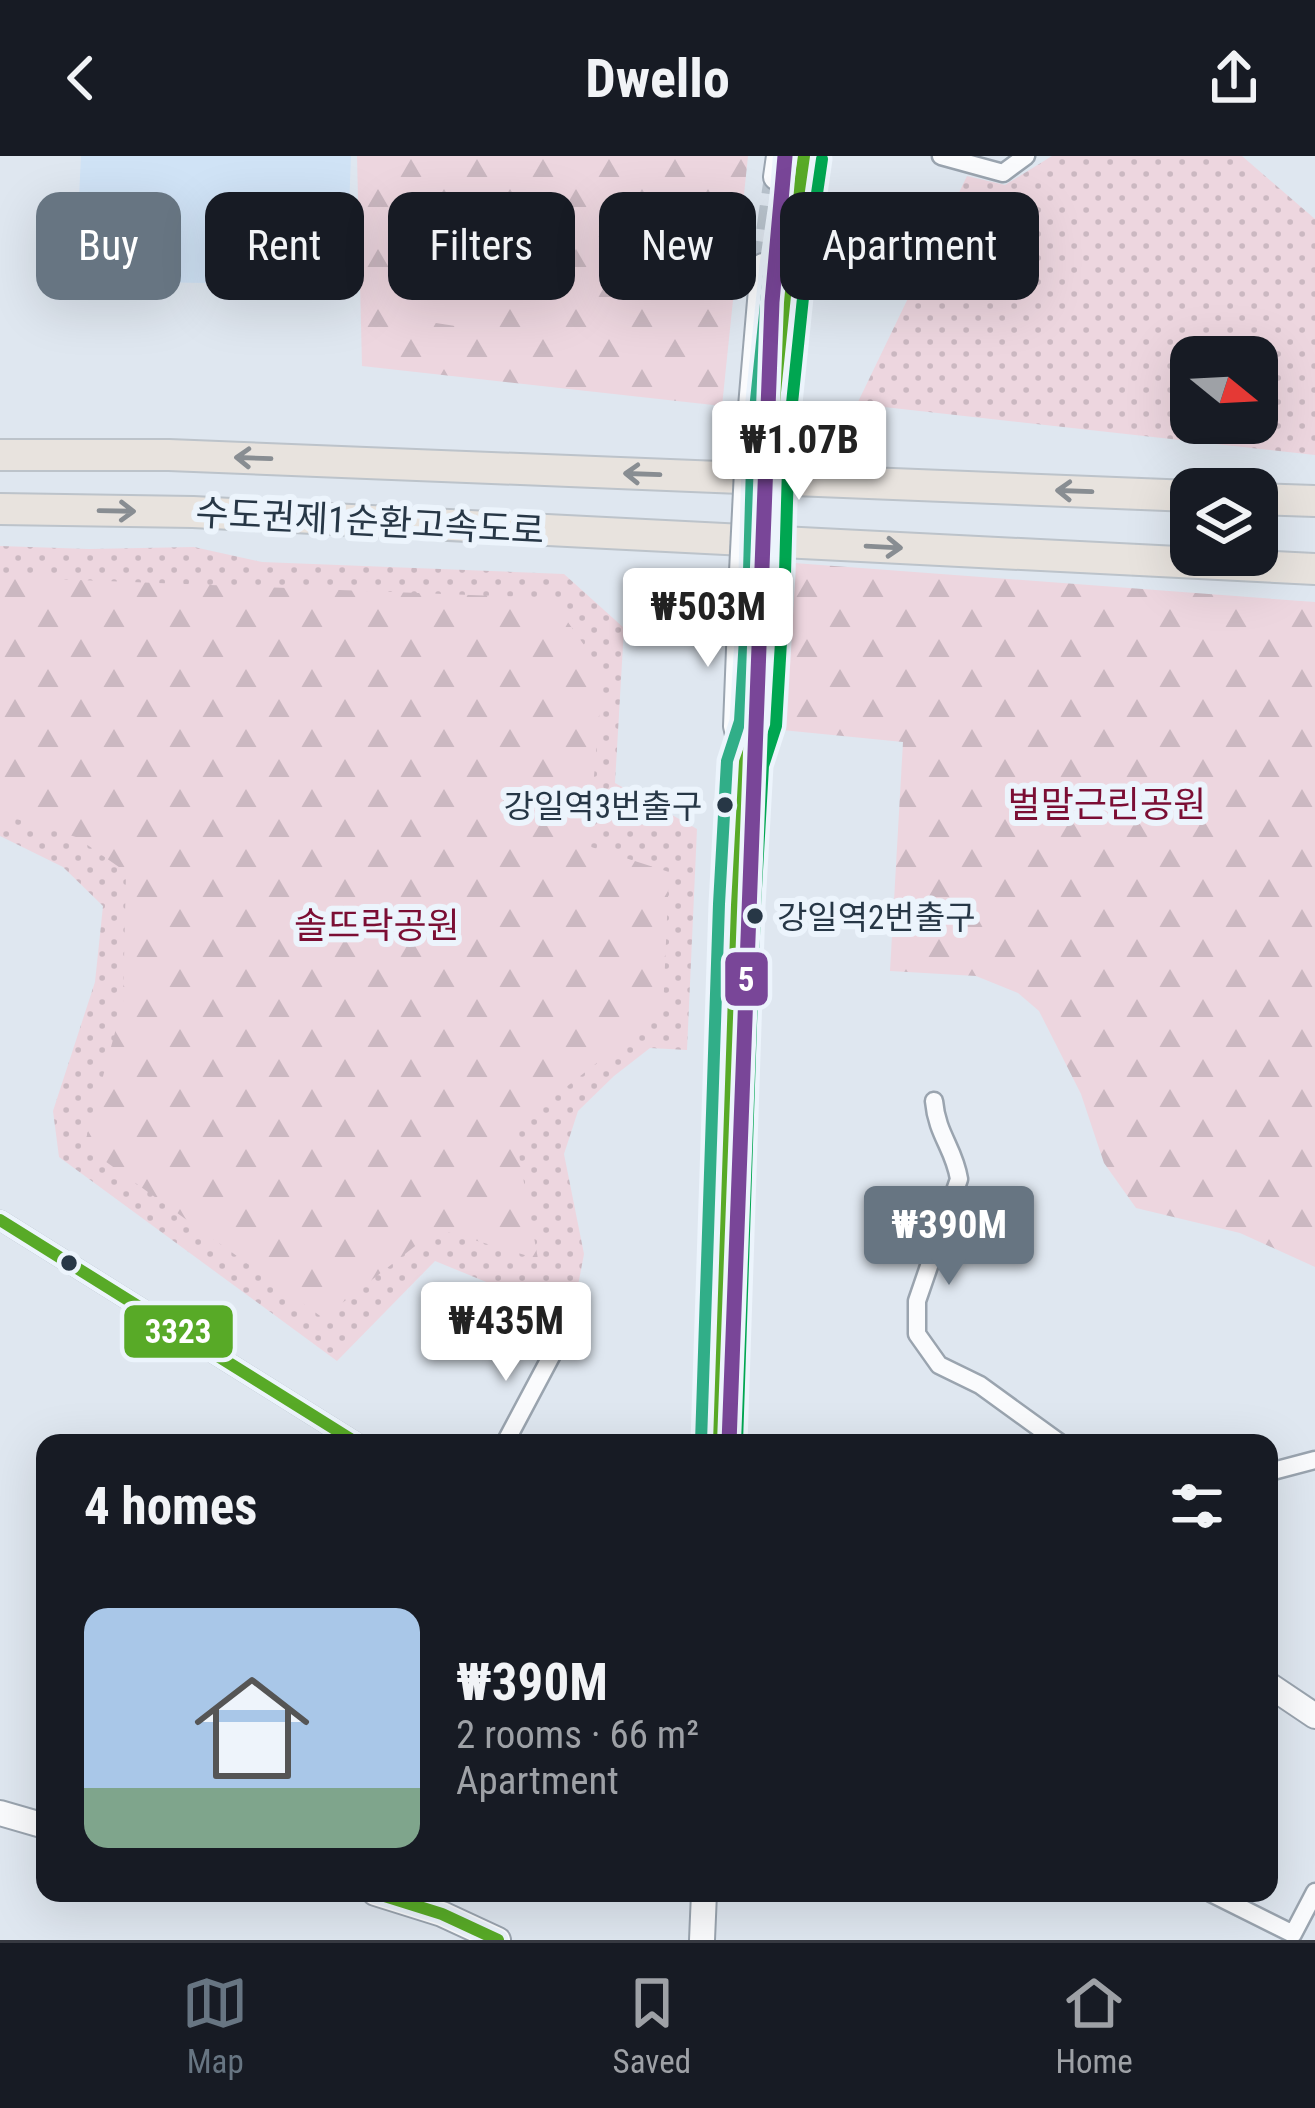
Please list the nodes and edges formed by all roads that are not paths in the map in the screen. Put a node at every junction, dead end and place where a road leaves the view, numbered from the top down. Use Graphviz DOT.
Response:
graph roads {
  1 [pos="941,156"];
  2 [pos="1026,156"];
  3 [pos="776,267"];
  4 [pos="0,455"];
  5 [pos="1170,495"];
  6 [pos="1278,500"];
  7 [pos="1315,501"];
  8 [pos="0,509"];
  9 [pos="1315,569"];
  10 [pos="934,1101"];
  11 [pos="0,1220"];
  12 [pos="554,1349"];
  13 [pos="343,1434"];
  14 [pos="510,1434"];
  15 [pos="719,1434"];
  16 [pos="1046,1434"];
  17 [pos="1315,1460"];
  18 [pos="1278,1470"];
  19 [pos="1278,1691"];
  20 [pos="1315,1716"];
  21 [pos="0,1813"];
  22 [pos="36,1823"];
  23 [pos="1315,1892"];
  24 [pos="404,1902"];
  25 [pos="704,1902"];
  26 [pos="1229,1902"];
  27 [pos="1293,1934"];
  28 [pos="1315,1936"];
  29 [pos="498,1940"];
  30 [pos="703,1940"];
  1 -- 2 [label="street"];
  3 -- 15 [label="main road, bridge"];
  5 -- 4 [label="highway, 수도권제1순환고속도로, one-way"];
  6 -- 7 [label="highway"];
  8 -- 9 [label="highway, 수도권제1순환고속도로, one-way"];
  10 -- 16 [label="street"];
  11 -- 13 [label="street"];
  12 -- 14 [label="street"];
  17 -- 18 [label="street"];
  19 -- 20 [label="main road"];
  21 -- 22 [label="main road"];
  23 -- 27 [label="street"];
  24 -- 29 [label="main road"];
  25 -- 30 [label="main road"];
  26 -- 27 [label="street"];
  27 -- 28 [label="street"];
}
